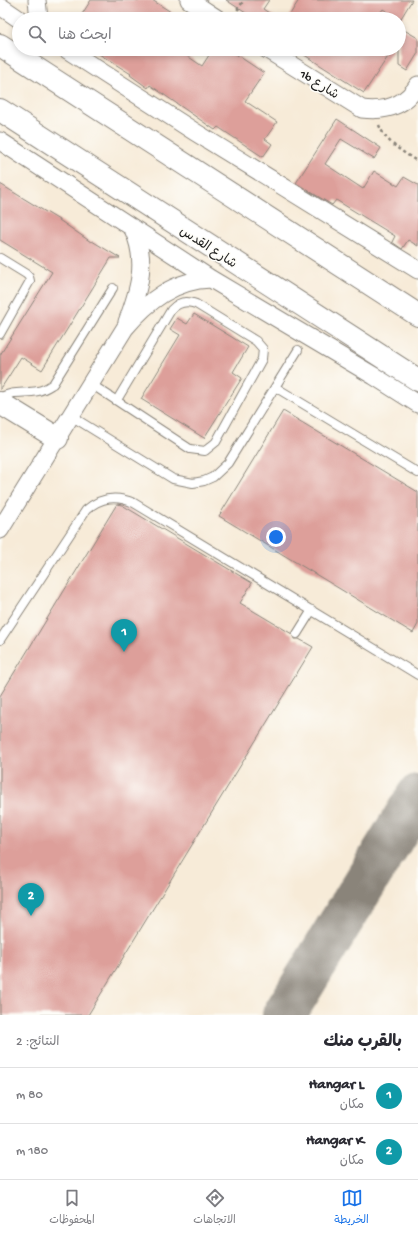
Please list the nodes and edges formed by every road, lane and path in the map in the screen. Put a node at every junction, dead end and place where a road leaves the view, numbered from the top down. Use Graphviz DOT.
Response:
graph roads {
  1 [pos="37,0"];
  2 [pos="189,0"];
  3 [pos="244,0"];
  4 [pos="0,6"];
  5 [pos="38,12"];
  6 [pos="207,12"];
  7 [pos="236,12"];
  8 [pos="12,14"];
  9 [pos="0,44"];
  10 [pos="12,52"];
  11 [pos="19,56"];
  12 [pos="77,56"];
  13 [pos="277,56"];
  14 [pos="418,85"];
  15 [pos="0,110"];
  16 [pos="376,111"];
  17 [pos="0,141"];
  18 [pos="418,162"];
  19 [pos="133,229"];
  20 [pos="0,258"];
  21 [pos="418,270"];
  22 [pos="210,279"];
  23 [pos="114,288"];
  24 [pos="418,314"];
  25 [pos="125,328"];
  26 [pos="0,334"];
  27 [pos="298,350"];
  28 [pos="418,380"];
  29 [pos="91,384"];
  30 [pos="275,386"];
  31 [pos="0,398"];
  32 [pos="117,400"];
  33 [pos="0,403"];
  34 [pos="418,404"];
  35 [pos="71,416"];
  36 [pos="57,438"];
  37 [pos="418,473"];
  38 [pos="0,530"];
  39 [pos="312,610"];
  40 [pos="297,634"];
  41 [pos="0,640"];
  42 [pos="418,675"];
  1 -- 5 [label="street"];
  2 -- 6 [label="street"];
  3 -- 7 [label="path"];
  4 -- 8 [label="street"];
  9 -- 10 [label="main road"];
  11 -- 24 [label="main road"];
  12 -- 21 [label="street"];
  13 -- 16 [label="street, 1b شارع"];
  14 -- 16 [label="street"];
  15 -- 28 [label="main road, شارع القدس"];
  16 -- 18 [label="path"];
  17 -- 19 [label="street"];
  19 -- 22 [label="street"];
  19 -- 25 [label="street"];
  20 -- 26 [label="lane"];
  22 -- 25 [label="street"];
  22 -- 34 [label="street"];
  23 -- 31 [label="lane"];
  25 -- 29 [label="street"];
  27 -- 30 [label="lane"];
  29 -- 32 [label="lane"];
  29 -- 35 [label="street"];
  30 -- 35 [label="lane"];
  30 -- 37 [label="lane"];
  32 -- 32 [label="lane"];
  33 -- 36 [label="main road"];
  35 -- 36 [label="street"];
  36 -- 38 [label="street"];
  39 -- 40 [label="lane"];
  39 -- 41 [label="lane"];
  39 -- 42 [label="lane"];
}
